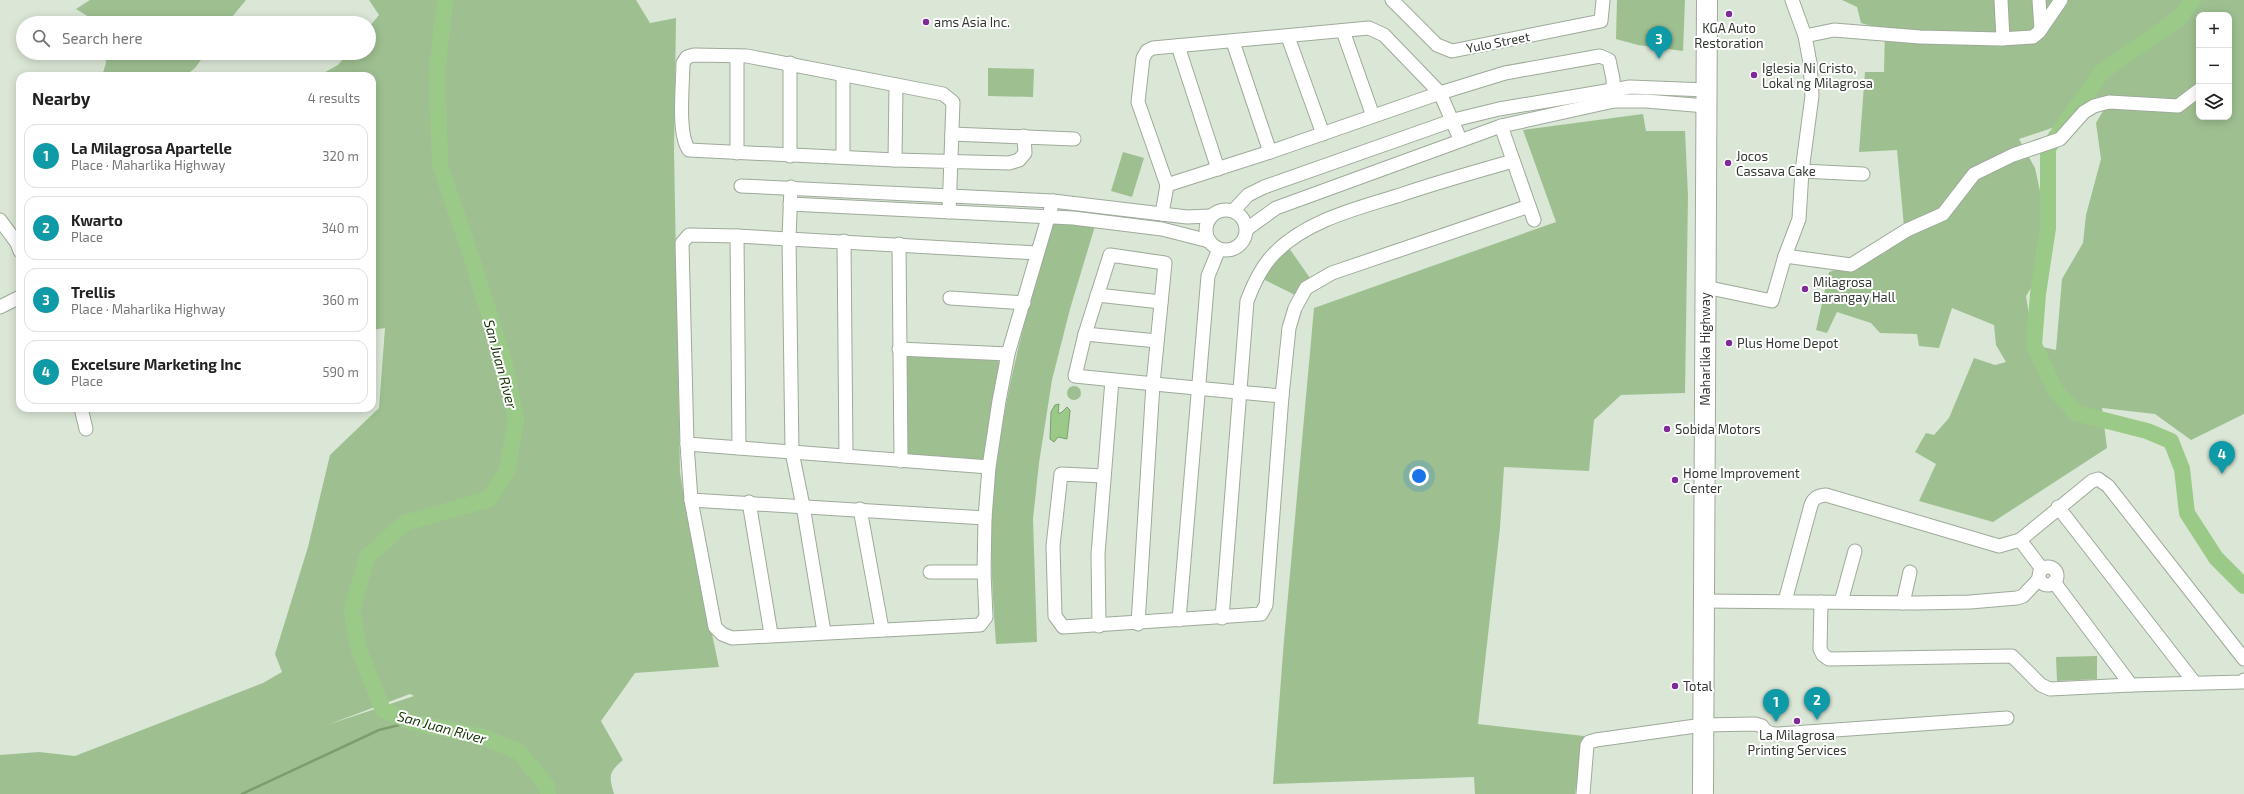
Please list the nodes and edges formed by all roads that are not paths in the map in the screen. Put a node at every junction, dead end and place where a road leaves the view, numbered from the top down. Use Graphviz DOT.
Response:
graph roads {
  1 [pos="1392,0"];
  2 [pos="1603,0"];
  3 [pos="1707,0"];
  4 [pos="1792,0"];
  5 [pos="2001,0"];
  6 [pos="2039,0"];
  7 [pos="2061,0"];
  8 [pos="2041,29"];
  9 [pos="1343,31"];
  10 [pos="1805,36"];
  11 [pos="1288,37"];
  12 [pos="2003,39"];
  13 [pos="1233,42"];
  14 [pos="1178,46"];
  15 [pos="737,56"];
  16 [pos="790,63"];
  17 [pos="843,76"];
  18 [pos="896,85"];
  19 [pos="1614,88"];
  20 [pos="2196,92"];
  21 [pos="1440,93"];
  22 [pos="1707,98"];
  23 [pos="1614,102"];
  24 [pos="1373,116"];
  25 [pos="1454,120"];
  26 [pos="1501,126"];
  27 [pos="952,134"];
  28 [pos="1322,134"];
  29 [pos="1024,136"];
  30 [pos="1074,139"];
  31 [pos="1460,139"];
  32 [pos="1270,152"];
  33 [pos="737,153"];
  34 [pos="790,156"];
  35 [pos="843,157"];
  36 [pos="895,160"];
  37 [pos="950,161"];
  38 [pos="1513,161"];
  39 [pos="1218,169"];
  40 [pos="1802,171"];
  41 [pos="1863,174"];
  42 [pos="1167,185"];
  43 [pos="741,186"];
  44 [pos="791,187"];
  45 [pos="949,195"];
  46 [pos="1053,201"];
  47 [pos="790,204"];
  48 [pos="1529,206"];
  49 [pos="1234,210"];
  50 [pos="949,212"];
  51 [pos="1162,214"];
  52 [pos="1048,216"];
  53 [pos="1210,216"];
  54 [pos="0,220"];
  55 [pos="1534,220"];
  56 [pos="1248,229"];
  57 [pos="737,236"];
  58 [pos="789,238"];
  59 [pos="844,241"];
  60 [pos="1209,241"];
  61 [pos="16,242"];
  62 [pos="899,244"];
  63 [pos="1219,249"];
  64 [pos="1037,253"];
  65 [pos="1785,256"];
  66 [pos="1705,287"];
  67 [pos="1097,295"];
  68 [pos="950,298"];
  69 [pos="16,299"];
  70 [pos="1161,302"];
  71 [pos="1024,303"];
  72 [pos="0,307"];
  73 [pos="1086,334"];
  74 [pos="1157,341"];
  75 [pos="899,350"];
  76 [pos="1008,354"];
  77 [pos="1112,380"];
  78 [pos="1153,384"];
  79 [pos="1198,388"];
  80 [pos="1240,392"];
  81 [pos="1282,396"];
  82 [pos="82,412"];
  83 [pos="86,429"];
  84 [pos="687,444"];
  85 [pos="739,448"];
  86 [pos="792,452"];
  87 [pos="846,456"];
  88 [pos="901,461"];
  89 [pos="989,467"];
  90 [pos="1104,476"];
  91 [pos="691,500"];
  92 [pos="749,502"];
  93 [pos="803,506"];
  94 [pos="2058,507"];
  95 [pos="860,510"];
  96 [pos="985,518"];
  97 [pos="2020,540"];
  98 [pos="1855,551"];
  99 [pos="930,572"];
  100 [pos="984,572"];
  101 [pos="1910,572"];
  102 [pos="2040,574"];
  103 [pos="1703,601"];
  104 [pos="1785,601"];
  105 [pos="1821,602"];
  106 [pos="1841,602"];
  107 [pos="1903,603"];
  108 [pos="1222,618"];
  109 [pos="1179,620"];
  110 [pos="1138,624"];
  111 [pos="1099,626"];
  112 [pos="882,629"];
  113 [pos="824,632"];
  114 [pos="772,634"];
  115 [pos="2244,659"];
  116 [pos="2244,680"];
  117 [pos="2194,682"];
  118 [pos="2131,684"];
  119 [pos="2007,718"];
  120 [pos="1703,724"];
  121 [pos="1583,794"];
  122 [pos="1703,794"];
  1 -- 2 [label="street, Yulo Street"];
  3 -- 22 [label="highway, Maharlika Highway"];
  4 -- 10 [label="street"];
  5 -- 12 [label="street"];
  6 -- 8 [label="street"];
  7 -- 8 [label="street"];
  8 -- 12 [label="street"];
  9 -- 11 [label="street"];
  9 -- 21 [label="street"];
  9 -- 24 [label="street"];
  10 -- 12 [label="street"];
  10 -- 40 [label="street"];
  11 -- 13 [label="street"];
  11 -- 28 [label="street"];
  13 -- 14 [label="street"];
  13 -- 32 [label="street"];
  14 -- 39 [label="street"];
  14 -- 42 [label="street"];
  15 -- 16 [label="street"];
  15 -- 33 [label="street"];
  15 -- 33 [label="street"];
  16 -- 17 [label="street"];
  16 -- 34 [label="street"];
  17 -- 18 [label="street"];
  17 -- 35 [label="street"];
  18 -- 27 [label="street"];
  18 -- 36 [label="street"];
  19 -- 21 [label="street"];
  19 -- 22 [label="street"];
  19 -- 23 [label="street"];
  19 -- 25 [label="street"];
  20 -- 65 [label="street"];
  21 -- 24 [label="street"];
  21 -- 25 [label="street"];
  22 -- 23 [label="street"];
  22 -- 66 [label="highway, Maharlika Highway"];
  23 -- 26 [label="street"];
  24 -- 28 [label="street"];
  25 -- 31 [label="street"];
  25 -- 49 [label="street"];
  26 -- 31 [label="street"];
  26 -- 38 [label="street"];
  27 -- 29 [label="street"];
  27 -- 37 [label="street"];
  28 -- 32 [label="street"];
  29 -- 30 [label="street"];
  29 -- 37 [label="street"];
  31 -- 56 [label="street"];
  32 -- 39 [label="street"];
  33 -- 34 [label="street"];
  34 -- 35 [label="street"];
  35 -- 36 [label="street"];
  36 -- 37 [label="street"];
  37 -- 45 [label="street"];
  38 -- 48 [label="street"];
  38 -- 80 [label="street"];
  39 -- 42 [label="street"];
  40 -- 41 [label="street"];
  40 -- 65 [label="street"];
  42 -- 51 [label="street"];
  43 -- 44 [label="street"];
  44 -- 45 [label="street"];
  44 -- 47 [label="street"];
  45 -- 46 [label="street"];
  45 -- 50 [label="street"];
  46 -- 51 [label="street"];
  46 -- 52 [label="street"];
  47 -- 50 [label="street"];
  47 -- 58 [label="street"];
  48 -- 55 [label="street"];
  48 -- 81 [label="street"];
  49 -- 53 [label="street"];
  49 -- 56 [label="street"];
  50 -- 52 [label="street"];
  51 -- 53 [label="street"];
  52 -- 60 [label="street"];
  52 -- 64 [label="street"];
  53 -- 60 [label="street"];
  54 -- 61 [label="street"];
  56 -- 63 [label="street"];
  57 -- 58 [label="street"];
  57 -- 84 [label="street"];
  57 -- 85 [label="street"];
  58 -- 59 [label="street"];
  58 -- 86 [label="street"];
  59 -- 62 [label="street"];
  59 -- 87 [label="street"];
  60 -- 63 [label="street"];
  62 -- 64 [label="street"];
  62 -- 75 [label="street"];
  63 -- 79 [label="street"];
  64 -- 71 [label="street"];
  65 -- 66 [label="street"];
  66 -- 103 [label="highway, Maharlika Highway"];
  67 -- 70 [label="street"];
  67 -- 70 [label="street"];
  67 -- 73 [label="street"];
  68 -- 71 [label="street"];
  69 -- 72 [label="street"];
  70 -- 74 [label="street"];
  71 -- 76 [label="street"];
  73 -- 74 [label="street"];
  73 -- 77 [label="street"];
  74 -- 78 [label="street"];
  75 -- 76 [label="street"];
  75 -- 88 [label="street"];
  76 -- 89 [label="street"];
  77 -- 78 [label="street"];
  77 -- 90 [label="street"];
  78 -- 79 [label="street"];
  78 -- 110 [label="street"];
  79 -- 80 [label="street"];
  79 -- 109 [label="street"];
  80 -- 81 [label="street"];
  80 -- 108 [label="street"];
  81 -- 108 [label="street"];
  82 -- 83 [label="street"];
  84 -- 85 [label="street"];
  84 -- 91 [label="street"];
  85 -- 86 [label="street"];
  86 -- 87 [label="street"];
  86 -- 93 [label="street"];
  87 -- 88 [label="street"];
  88 -- 89 [label="street"];
  89 -- 96 [label="street"];
  90 -- 111 [label="street"];
  90 -- 111 [label="street"];
  91 -- 92 [label="street"];
  91 -- 114 [label="street"];
  92 -- 93 [label="street"];
  92 -- 114 [label="street"];
  93 -- 95 [label="street"];
  93 -- 113 [label="street"];
  94 -- 97 [label="street"];
  94 -- 115 [label="street"];
  94 -- 117 [label="street"];
  95 -- 96 [label="street"];
  95 -- 112 [label="street"];
  96 -- 100 [label="street"];
  97 -- 102 [label="street"];
  97 -- 104 [label="street"];
  98 -- 106 [label="street"];
  99 -- 100 [label="street"];
  100 -- 112 [label="street"];
  101 -- 107 [label="street"];
  102 -- 107 [label="street"];
  102 -- 118 [label="street"];
  103 -- 104 [label="street"];
  103 -- 120 [label="highway, Maharlika Highway"];
  104 -- 105 [label="street"];
  105 -- 106 [label="street"];
  105 -- 118 [label="street"];
  106 -- 107 [label="street"];
  108 -- 109 [label="street"];
  109 -- 110 [label="street"];
  110 -- 111 [label="street"];
  112 -- 113 [label="street"];
  113 -- 114 [label="street"];
  116 -- 117 [label="street"];
  117 -- 118 [label="street"];
  119 -- 120 [label="street"];
  120 -- 121 [label="street"];
  120 -- 122 [label="highway, Maharlika Highway"];
}
